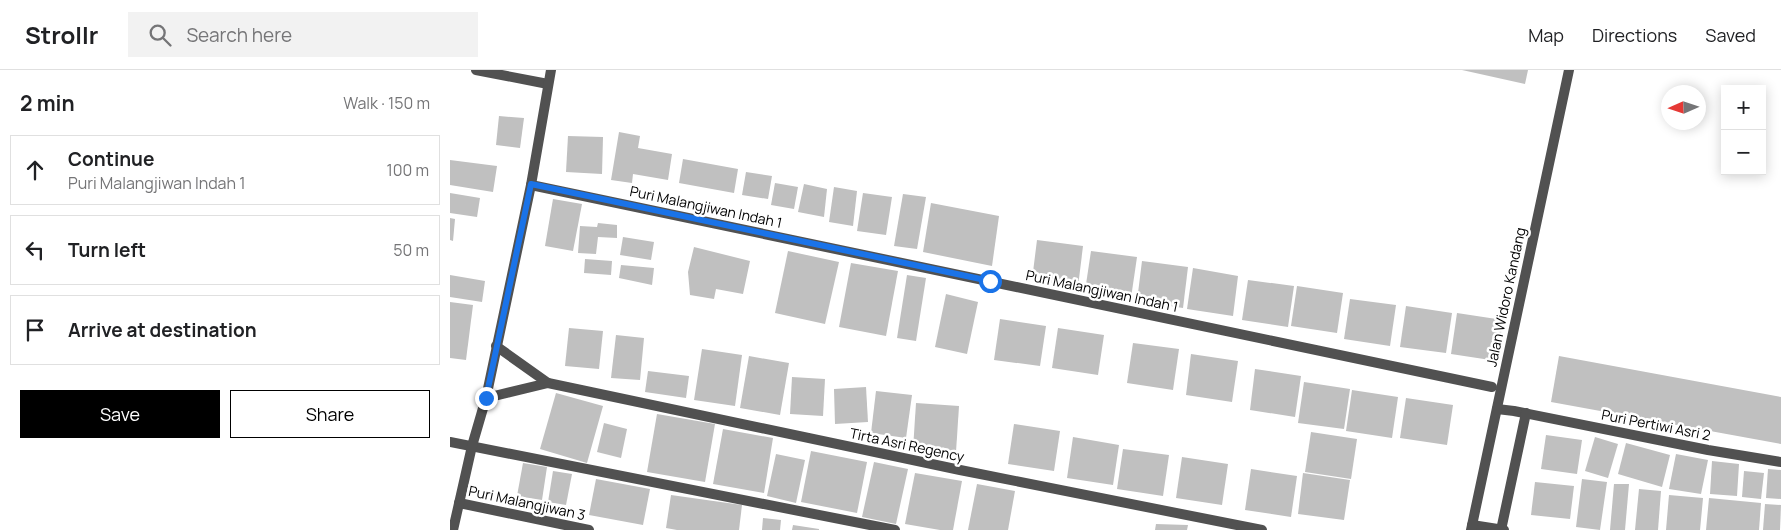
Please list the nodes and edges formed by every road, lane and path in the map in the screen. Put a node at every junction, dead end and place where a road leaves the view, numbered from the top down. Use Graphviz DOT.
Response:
graph roads {
  1 [pos="476,70"];
  2 [pos="551,70"];
  3 [pos="1568,70"];
  4 [pos="548,84"];
  5 [pos="531,184"];
  6 [pos="496,346"];
  7 [pos="548,383"];
  8 [pos="1492,387"];
  9 [pos="486,398"];
  10 [pos="1497,409"];
  11 [pos="1526,413"];
  12 [pos="450,442"];
  13 [pos="472,446"];
  14 [pos="1781,462"];
  15 [pos="459,503"];
  16 [pos="1471,527"];
  17 [pos="453,530"];
  18 [pos="589,530"];
  19 [pos="895,530"];
  20 [pos="1262,530"];
  21 [pos="1502,530"];
  1 -- 4 [label="street"];
  2 -- 4 [label="street"];
  3 -- 10 [label="street, Jalan Widoro Kandang"];
  4 -- 5 [label="street"];
  5 -- 6 [label="street"];
  5 -- 8 [label="street, Puri Malangjiwan Indah 1"];
  6 -- 7 [label="street, Tirta Asri Regency"];
  6 -- 9 [label="street"];
  7 -- 9 [label="street, Tirta Asri Regency"];
  7 -- 20 [label="street, Tirta Asri Regency"];
  9 -- 13 [label="street"];
  10 -- 11 [label="street, Puri Pertiwi Asri 2"];
  10 -- 16 [label="street, Jalan Widoro Kandang"];
  11 -- 14 [label="street, Puri Pertiwi Asri 2"];
  11 -- 21 [label="street"];
  12 -- 13 [label="street"];
  13 -- 15 [label="street"];
  13 -- 19 [label="street"];
  15 -- 17 [label="street"];
  15 -- 18 [label="street, Puri Malangjiwan 3"];
  16 -- 21 [label="street"];
}
